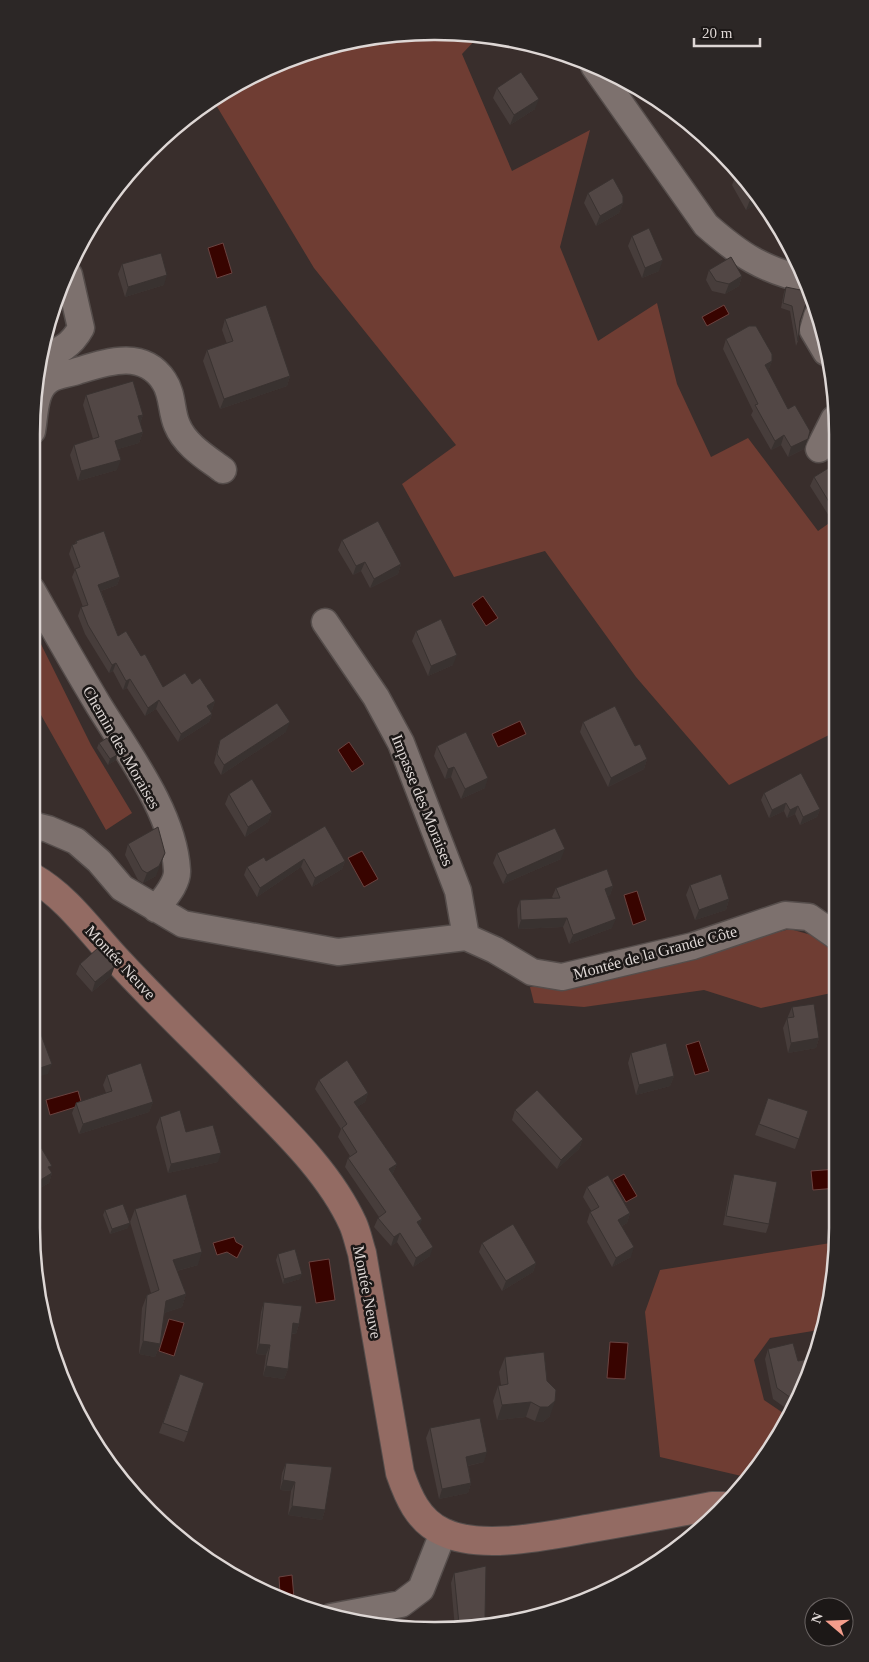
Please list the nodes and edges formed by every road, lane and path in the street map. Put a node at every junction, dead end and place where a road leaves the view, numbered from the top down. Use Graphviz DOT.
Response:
graph roads {
  1 [pos="602,78"];
  2 [pos="796,276"];
  3 [pos="71,282"];
  4 [pos="49,355"];
  5 [pos="43,389"];
  6 [pos="829,430"];
  7 [pos="819,450"];
  8 [pos="223,470"];
  9 [pos="40,604"];
  10 [pos="325,622"];
  11 [pos="40,827"];
  12 [pos="40,882"];
  13 [pos="162,912"];
  14 [pos="829,931"];
  15 [pos="466,937"];
  16 [pos="713,1506"];
  17 [pos="443,1533"];
  18 [pos="353,1613"];
  1 -- 2 [label="street"];
  3 -- 4 [label="street"];
  5 -- 8 [label="street"];
  6 -- 7 [label="street"];
  9 -- 13 [label="street, Chemin des Moraises"];
  10 -- 15 [label="street, Impasse des Moraises"];
  11 -- 13 [label="street"];
  12 -- 17 [label="street, Montée Neuve"];
  13 -- 15 [label="street"];
  14 -- 15 [label="street, Montée de la Grande Côte"];
  16 -- 17 [label="street, Montée Neuve"];
  17 -- 18 [label="street"];
}
